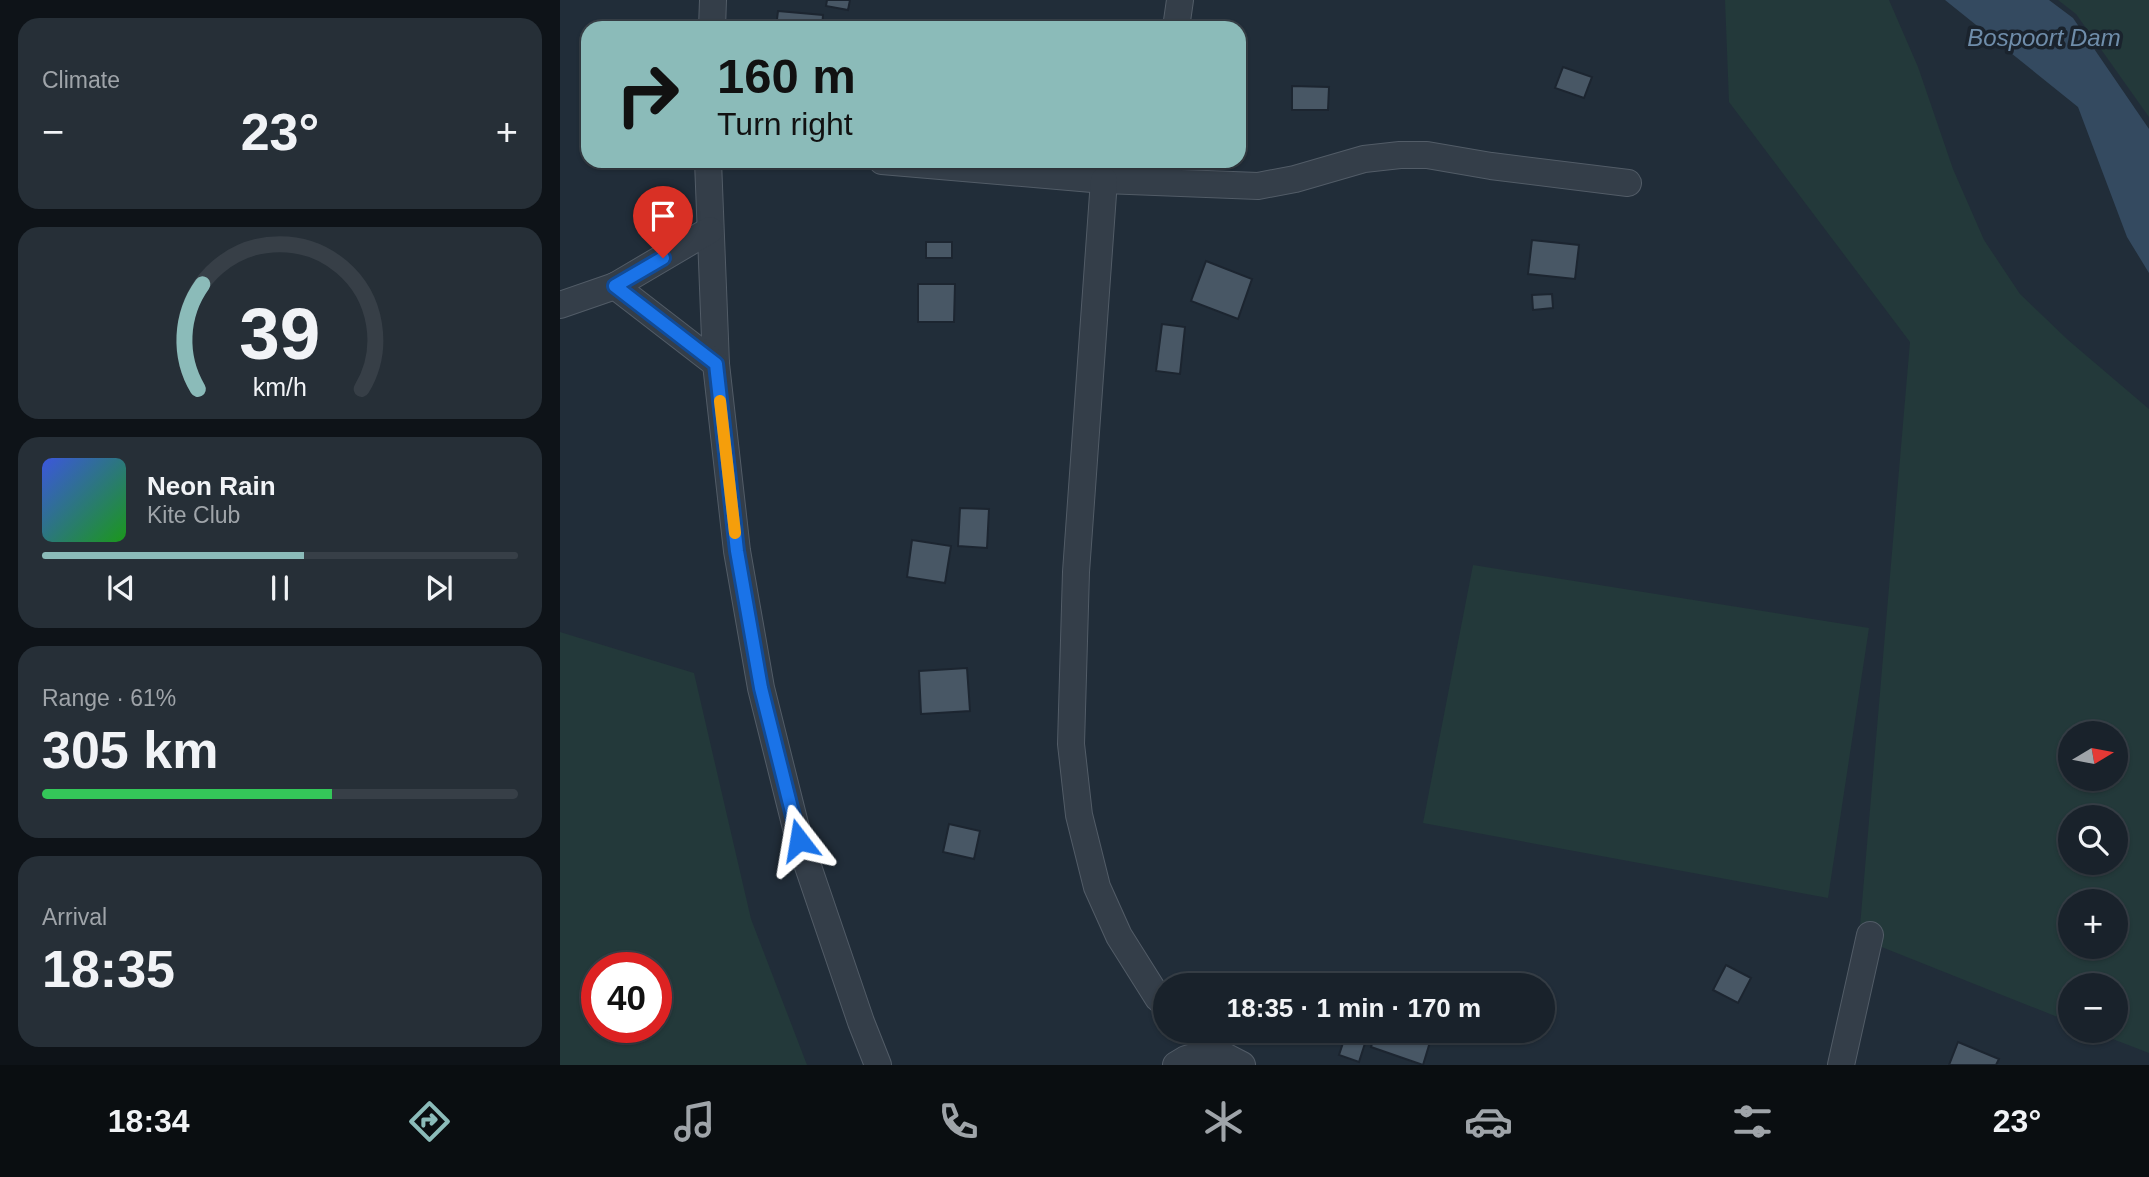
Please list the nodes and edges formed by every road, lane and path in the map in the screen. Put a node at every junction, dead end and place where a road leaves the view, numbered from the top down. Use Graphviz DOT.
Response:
graph roads {
  1 [pos="713,0"];
  2 [pos="1180,0"];
  3 [pos="712,21"];
  4 [pos="1177,21"];
  5 [pos="708,168"];
  6 [pos="1012,168"];
  7 [pos="1123,174"];
  8 [pos="1628,183"];
  9 [pos="710,230"];
  10 [pos="615,286"];
  11 [pos="560,304"];
  12 [pos="716,364"];
  13 [pos="1870,935"];
  14 [pos="1153,990"];
  15 [pos="1206,1043"];
  16 [pos="1215,1052"];
  17 [pos="878,1065"];
  18 [pos="1176,1065"];
  19 [pos="1242,1065"];
  20 [pos="1841,1065"];
  1 -- 3 [label="street"];
  2 -- 4 [label="street"];
  5 -- 9 [label="street"];
  6 -- 7 [label="street"];
  7 -- 8 [label="street"];
  7 -- 14 [label="street"];
  9 -- 10 [label="street"];
  9 -- 12 [label="street"];
  10 -- 11 [label="street"];
  10 -- 12 [label="street"];
  12 -- 17 [label="street"];
  13 -- 20 [label="street"];
  15 -- 16 [label="street"];
  16 -- 18 [label="street"];
  16 -- 19 [label="street"];
}
